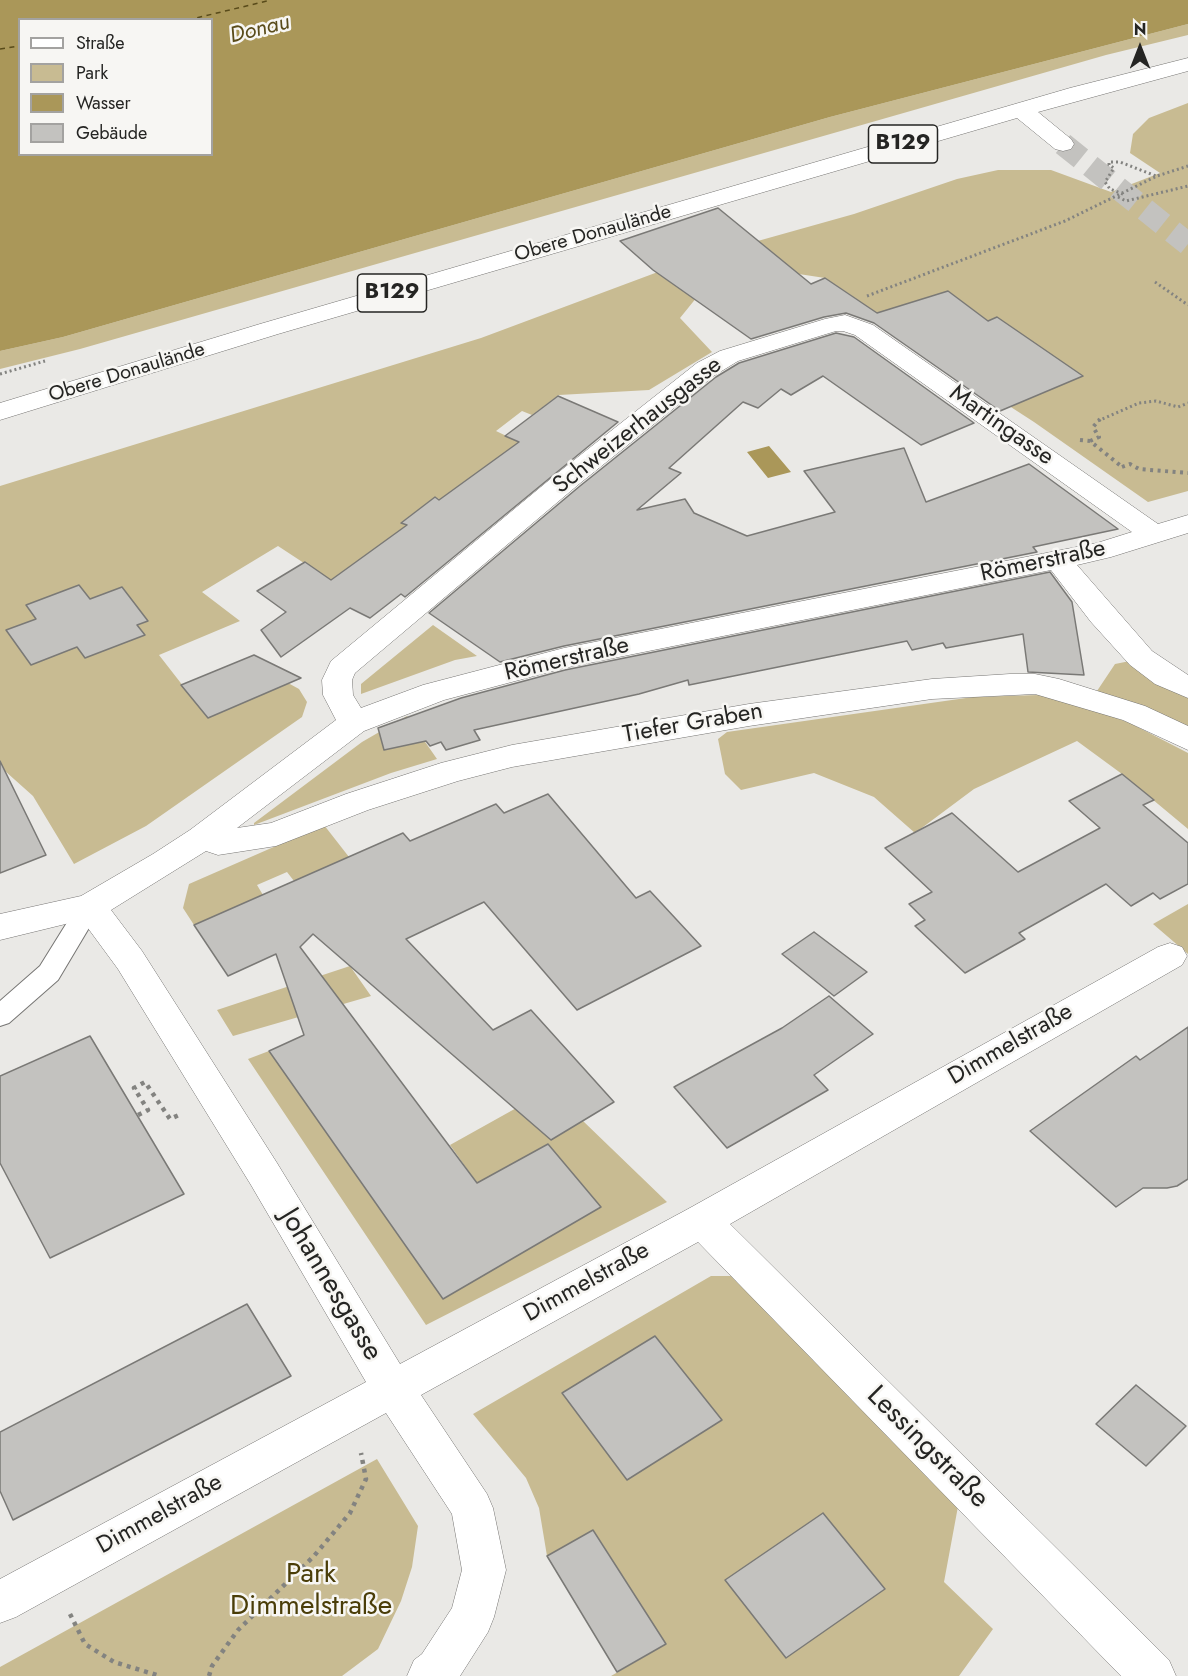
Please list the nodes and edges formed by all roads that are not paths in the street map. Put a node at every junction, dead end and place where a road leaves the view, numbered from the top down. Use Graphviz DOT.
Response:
graph roads {
  1 [pos="1188,64"];
  2 [pos="1078,93"];
  3 [pos="1022,110"];
  4 [pos="845,323"];
  5 [pos="0,412"];
  6 [pos="1188,524"];
  7 [pos="1155,535"];
  8 [pos="1058,560"];
  9 [pos="1188,688"];
  10 [pos="353,723"];
  11 [pos="1188,739"];
  12 [pos="202,838"];
  13 [pos="90,906"];
  14 [pos="0,927"];
  15 [pos="1170,956"];
  16 [pos="0,1016"];
  17 [pos="702,1221"];
  18 [pos="393,1388"];
  19 [pos="0,1602"];
  20 [pos="430,1676"];
  21 [pos="1153,1676"];
  1 -- 2 [label="street, Obere Donaulände / B129"];
  2 -- 3 [label="street, Obere Donaulände / B129"];
  2 -- 3 [label="street"];
  3 -- 5 [label="street, Obere Donaulände / B129"];
  4 -- 7 [label="street, Martingasse"];
  4 -- 10 [label="street, Schweizerhausgasse"];
  6 -- 7 [label="street, Römerstraße"];
  7 -- 8 [label="street, Römerstraße"];
  8 -- 9 [label="street"];
  8 -- 10 [label="street, Römerstraße"];
  10 -- 12 [label="street, Römerstraße"];
  11 -- 12 [label="street, Tiefer Graben"];
  12 -- 13 [label="street, Römerstraße"];
  13 -- 14 [label="street, Römerstraße"];
  13 -- 16 [label="lane"];
  13 -- 18 [label="street, Johannesgasse"];
  15 -- 17 [label="street, Dimmelstraße"];
  17 -- 18 [label="street, Dimmelstraße"];
  17 -- 21 [label="street, Lessingstraße"];
  18 -- 19 [label="street, Dimmelstraße"];
  18 -- 20 [label="street, Johannesgasse"];
}
